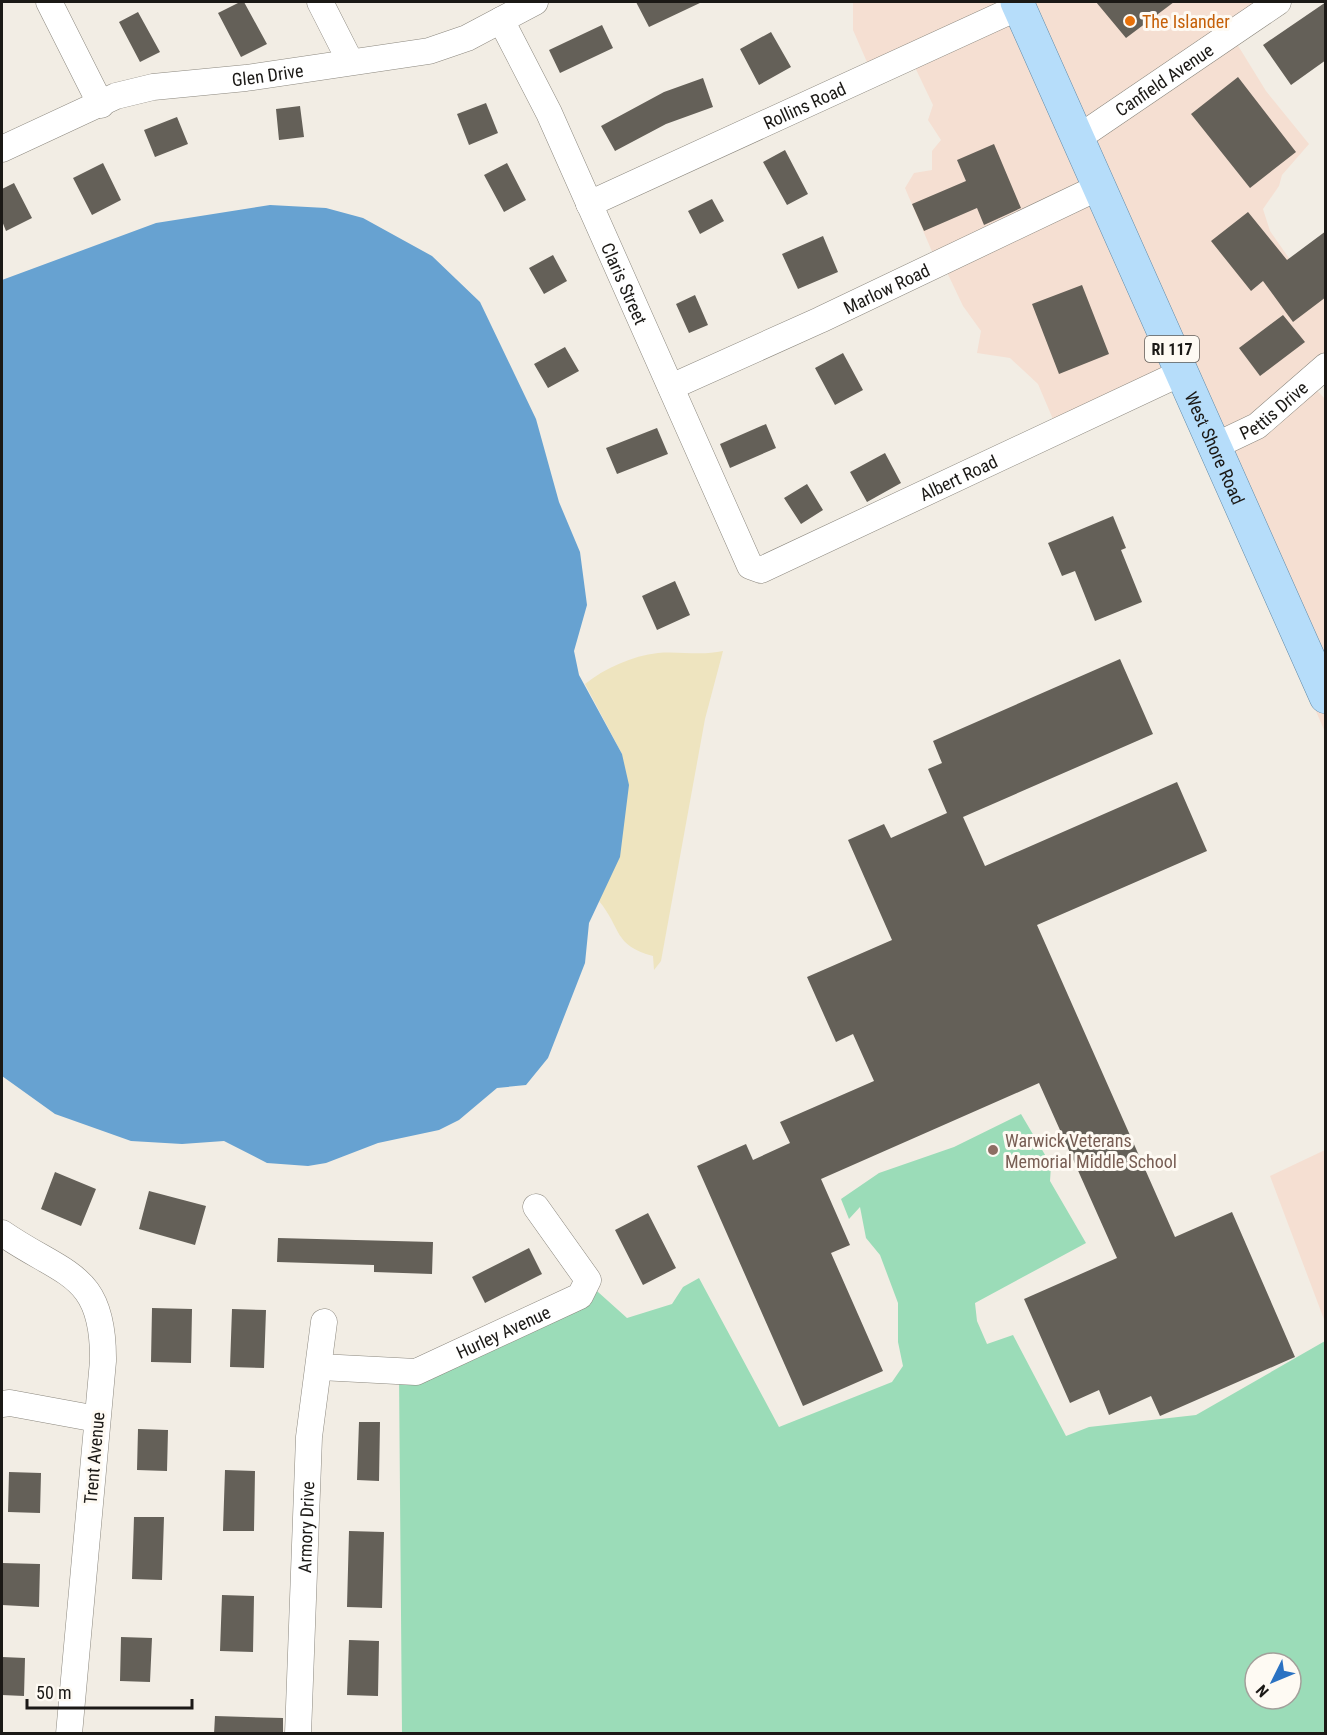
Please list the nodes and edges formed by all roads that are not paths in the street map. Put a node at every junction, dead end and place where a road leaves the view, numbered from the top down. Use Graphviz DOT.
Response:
graph roads {
  1 [pos="49,2"];
  2 [pos="320,2"];
  3 [pos="535,2"];
  4 [pos="1278,2"];
  5 [pos="1018,4"];
  6 [pos="501,20"];
  7 [pos="350,62"];
  8 [pos="101,105"];
  9 [pos="1078,138"];
  10 [pos="2,149"];
  11 [pos="1100,187"];
  12 [pos="589,204"];
  13 [pos="1326,366"];
  14 [pos="1183,372"];
  15 [pos="671,387"];
  16 [pos="1215,446"];
  17 [pos="740,549"];
  18 [pos="1316,650"];
  19 [pos="1326,697"];
  20 [pos="536,1207"];
  21 [pos="2,1233"];
  22 [pos="324,1322"];
  23 [pos="320,1367"];
  24 [pos="2,1404"];
  25 [pos="98,1419"];
  26 [pos="69,1734"];
  27 [pos="298,1734"];
  1 -- 8 [label="street"];
  2 -- 7 [label="street"];
  3 -- 6 [label="street, Glen Drive"];
  4 -- 9 [label="street, Canfield Avenue"];
  5 -- 9 [label="main road, West Shore Road / RI 117"];
  5 -- 12 [label="street, Rollins Road"];
  6 -- 7 [label="street, Glen Drive"];
  6 -- 12 [label="street, Claris Street"];
  7 -- 8 [label="street, Glen Drive"];
  8 -- 10 [label="street, Glen Drive"];
  9 -- 11 [label="main road, West Shore Road / RI 117"];
  11 -- 14 [label="main road, West Shore Road / RI 117"];
  11 -- 15 [label="street, Marlow Road"];
  12 -- 15 [label="street, Claris Street"];
  13 -- 16 [label="street, Pettis Drive"];
  14 -- 16 [label="main road, West Shore Road / RI 117"];
  14 -- 17 [label="street, Albert Road"];
  15 -- 17 [label="street, Claris Street"];
  16 -- 18 [label="main road, West Shore Road / RI 117"];
  18 -- 19 [label="main road, West Shore Road / RI 117"];
  20 -- 23 [label="street, Hurley Avenue"];
  21 -- 25 [label="street, Trent Avenue"];
  22 -- 23 [label="street, Armory Drive"];
  23 -- 27 [label="street, Armory Drive"];
  24 -- 25 [label="street"];
  25 -- 26 [label="street, Trent Avenue"];
}
